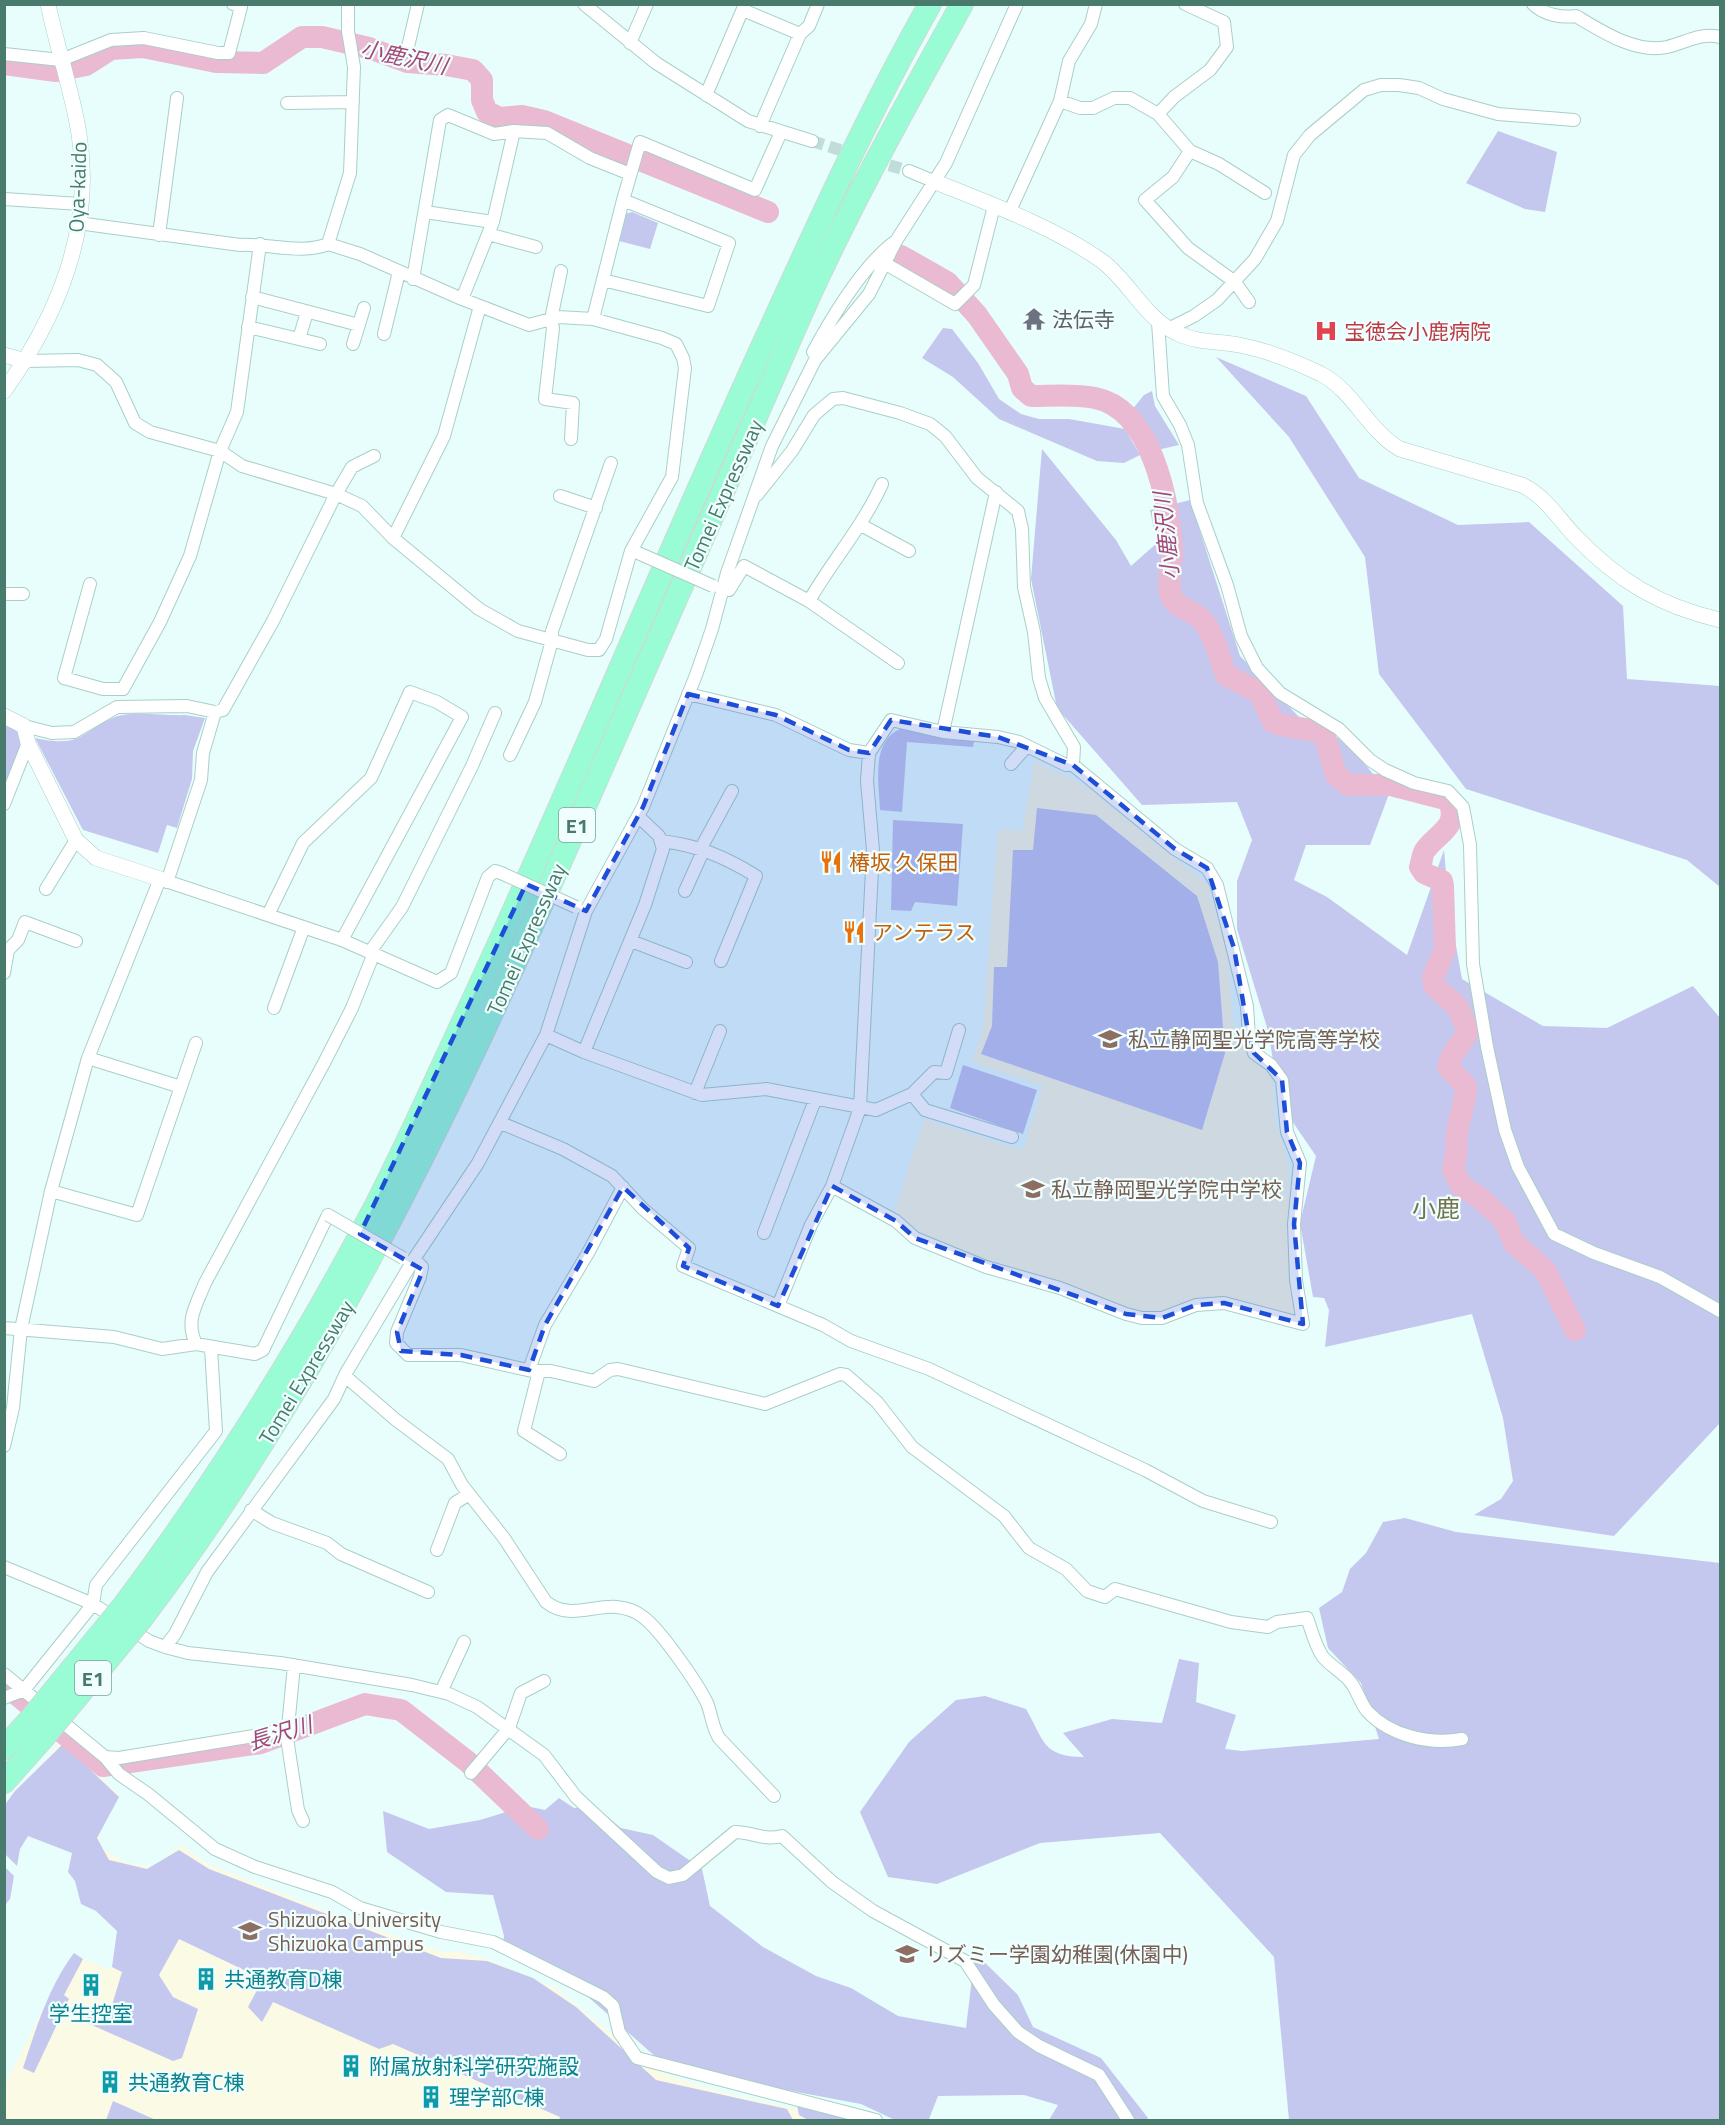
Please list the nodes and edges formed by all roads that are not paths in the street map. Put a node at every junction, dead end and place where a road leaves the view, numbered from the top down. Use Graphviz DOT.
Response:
graph roads {
  1 [pos="48,4"];
  2 [pos="233,4"];
  3 [pos="348,4"];
  4 [pos="418,4"];
  5 [pos="584,4"];
  6 [pos="647,4"];
  7 [pos="818,4"];
  8 [pos="930,4"];
  9 [pos="962,4"];
  10 [pos="1017,4"];
  11 [pos="1096,4"];
  12 [pos="1185,4"];
  13 [pos="1533,4"];
  14 [pos="744,7"];
  15 [pos="800,34"];
  16 [pos="1720,37"];
  17 [pos="630,43"];
  18 [pos="406,51"];
  19 [pos="4,54"];
  20 [pos="61,60"];
  21 [pos="706,95"];
  22 [pos="177,98"];
  23 [pos="1060,101"];
  24 [pos="353,102"];
  25 [pos="287,103"];
  26 [pos="1158,114"];
  27 [pos="1574,120"];
  28 [pos="760,126"];
  29 [pos="514,131"];
  30 [pos="781,132"];
  31 [pos="812,141"];
  32 [pos="1190,151"];
  33 [pos="909,171"];
  34 [pos="630,174"];
  35 [pos="933,182"];
  36 [pos="1264,193"];
  37 [pos="4,199"];
  38 [pos="623,200"];
  39 [pos="80,204"];
  40 [pos="993,206"];
  41 [pos="425,212"];
  42 [pos="1009,213"];
  43 [pos="78,224"];
  44 [pos="490,228"];
  45 [pos="159,235"];
  46 [pos="896,241"];
  47 [pos="260,244"];
  48 [pos="328,244"];
  49 [pos="536,247"];
  50 [pos="886,264"];
  51 [pos="561,271"];
  52 [pos="399,272"];
  53 [pos="413,279"];
  54 [pos="603,280"];
  55 [pos="1235,282"];
  56 [pos="252,297"];
  57 [pos="462,299"];
  58 [pos="1249,302"];
  59 [pos="480,306"];
  60 [pos="364,308"];
  61 [pos="307,312"];
  62 [pos="551,319"];
  63 [pos="593,319"];
  64 [pos="359,325"];
  65 [pos="1163,325"];
  66 [pos="249,327"];
  67 [pos="384,334"];
  68 [pos="299,339"];
  69 [pos="320,344"];
  70 [pos="353,344"];
  71 [pos="4,355"];
  72 [pos="26,361"];
  73 [pos="4,391"];
  74 [pos="785,419"];
  75 [pos="571,439"];
  76 [pos="220,451"];
  77 [pos="374,456"];
  78 [pos="611,463"];
  79 [pos="882,484"];
  80 [pos="996,492"];
  81 [pos="336,494"];
  82 [pos="560,496"];
  83 [pos="752,500"];
  84 [pos="596,508"];
  85 [pos="861,525"];
  86 [pos="393,538"];
  87 [pos="909,551"];
  88 [pos="634,552"];
  89 [pos="90,584"];
  90 [pos="718,588"];
  91 [pos="4,594"];
  92 [pos="23,594"];
  93 [pos="809,601"];
  94 [pos="1720,620"];
  95 [pos="552,640"];
  96 [pos="898,663"];
  97 [pos="123,689"];
  98 [pos="688,694"];
  99 [pos="117,707"];
  100 [pos="215,712"];
  101 [pos="495,713"];
  102 [pos="4,716"];
  103 [pos="24,726"];
  104 [pos="943,732"];
  105 [pos="28,743"];
  106 [pos="1027,746"];
  107 [pos="869,753"];
  108 [pos="510,755"];
  109 [pos="1011,764"];
  110 [pos="1073,765"];
  111 [pos="732,791"];
  112 [pos="4,804"];
  113 [pos="639,816"];
  114 [pos="76,840"];
  115 [pos="661,841"];
  116 [pos="702,849"];
  117 [pos="164,881"];
  118 [pos="46,889"];
  119 [pos="685,891"];
  120 [pos="581,909"];
  121 [pos="268,915"];
  122 [pos="304,927"];
  123 [pos="342,940"];
  124 [pos="76,941"];
  125 [pos="631,941"];
  126 [pos="372,952"];
  127 [pos="721,961"];
  128 [pos="686,962"];
  129 [pos="4,974"];
  130 [pos="274,1008"];
  131 [pos="959,1030"];
  132 [pos="720,1031"];
  133 [pos="546,1035"];
  134 [pos="196,1043"];
  135 [pos="584,1052"];
  136 [pos="88,1058"];
  137 [pos="181,1087"];
  138 [pos="695,1093"];
  139 [pos="912,1094"];
  140 [pos="815,1100"];
  141 [pos="860,1108"];
  142 [pos="501,1123"];
  143 [pos="1012,1137"];
  144 [pos="832,1186"];
  145 [pos="623,1187"];
  146 [pos="51,1191"];
  147 [pos="764,1233"];
  148 [pos="410,1260"];
  149 [pos="778,1306"];
  150 [pos="1720,1311"];
  151 [pos="4,1328"];
  152 [pos="21,1329"];
  153 [pos="195,1344"];
  154 [pos="210,1348"];
  155 [pos="534,1370"];
  156 [pos="345,1376"];
  157 [pos="4,1446"];
  158 [pos="560,1455"];
  159 [pos="469,1494"];
  160 [pos="251,1510"];
  161 [pos="1271,1522"];
  162 [pos="437,1550"];
  163 [pos="4,1567"];
  164 [pos="428,1592"];
  165 [pos="93,1605"];
  166 [pos="464,1642"];
  167 [pos="165,1647"];
  168 [pos="294,1665"];
  169 [pos="4,1674"];
  170 [pos="544,1681"];
  171 [pos="24,1690"];
  172 [pos="441,1692"];
  173 [pos="4,1698"];
  174 [pos="509,1728"];
  175 [pos="36,1729"];
  176 [pos="287,1731"];
  177 [pos="1462,1739"];
  178 [pos="4,1749"];
  179 [pos="106,1757"];
  180 [pos="474,1769"];
  181 [pos="4,1782"];
  182 [pos="774,1796"];
  183 [pos="303,1821"];
  184 [pos="876,2121"];
  185 [pos="1128,2121"];
  1 -- 20 [label="street, Oya-kaido"];
  2 -- 20 [label="street"];
  3 -- 24 [label="street"];
  4 -- 18 [label="street"];
  5 -- 17 [label="street"];
  6 -- 17 [label="street"];
  7 -- 15 [label="street"];
  8 -- 175 [label="highway, Tomei Expressway / E1, bridge"];
  9 -- 175 [label="highway, Tomei Expressway / E1, bridge"];
  10 -- 35 [label="street"];
  11 -- 23 [label="street"];
  12 -- 26 [label="street"];
  13 -- 16 [label="street"];
  14 -- 15 [label="street"];
  14 -- 21 [label="street"];
  15 -- 28 [label="street"];
  17 -- 21 [label="street"];
  19 -- 20 [label="street"];
  20 -- 39 [label="street, Oya-kaido"];
  21 -- 28 [label="street"];
  22 -- 45 [label="street"];
  23 -- 26 [label="street"];
  23 -- 42 [label="street"];
  24 -- 25 [label="street"];
  24 -- 48 [label="street"];
  26 -- 32 [label="street"];
  27 -- 55 [label="street"];
  28 -- 30 [label="street"];
  29 -- 34 [label="street"];
  29 -- 41 [label="street"];
  29 -- 44 [label="street"];
  30 -- 31 [label="street"];
  30 -- 34 [label="street"];
  32 -- 36 [label="street"];
  32 -- 55 [label="street"];
  33 -- 35 [label="street"];
  34 -- 38 [label="street"];
  35 -- 40 [label="street"];
  35 -- 46 [label="street"];
  37 -- 39 [label="street"];
  38 -- 54 [label="street"];
  38 -- 54 [label="street"];
  39 -- 43 [label="street, Oya-kaido"];
  40 -- 42 [label="street"];
  40 -- 50 [label="street"];
  41 -- 44 [label="street"];
  41 -- 53 [label="street"];
  42 -- 65 [label="street"];
  43 -- 45 [label="street"];
  43 -- 72 [label="street, Oya-kaido"];
  44 -- 49 [label="street"];
  44 -- 57 [label="street"];
  45 -- 47 [label="street"];
  46 -- 50 [label="street"];
  46 -- 74 [label="street"];
  47 -- 48 [label="street"];
  47 -- 56 [label="street"];
  48 -- 52 [label="street"];
  50 -- 74 [label="street"];
  51 -- 62 [label="street"];
  52 -- 53 [label="street"];
  52 -- 67 [label="street"];
  53 -- 57 [label="street"];
  54 -- 63 [label="street"];
  55 -- 58 [label="street"];
  55 -- 65 [label="street"];
  56 -- 61 [label="street"];
  56 -- 66 [label="street"];
  57 -- 59 [label="street"];
  59 -- 62 [label="street"];
  59 -- 86 [label="street"];
  60 -- 64 [label="street"];
  61 -- 64 [label="street"];
  61 -- 68 [label="street"];
  62 -- 63 [label="street"];
  62 -- 75 [label="street"];
  63 -- 88 [label="street"];
  64 -- 70 [label="street"];
  65 -- 94 [label="street"];
  65 -- 150 [label="street"];
  66 -- 68 [label="street"];
  66 -- 76 [label="street"];
  68 -- 69 [label="street"];
  71 -- 72 [label="street"];
  72 -- 73 [label="street, Oya-kaido"];
  72 -- 76 [label="street"];
  74 -- 83 [label="street"];
  76 -- 81 [label="street"];
  76 -- 97 [label="street"];
  77 -- 81 [label="street"];
  78 -- 84 [label="street"];
  79 -- 85 [label="street"];
  80 -- 83 [label="street"];
  80 -- 104 [label="street"];
  80 -- 110 [label="street"];
  81 -- 86 [label="street"];
  81 -- 100 [label="street"];
  82 -- 84 [label="street"];
  83 -- 90 [label="street"];
  84 -- 95 [label="street"];
  85 -- 87 [label="street"];
  85 -- 93 [label="street"];
  86 -- 95 [label="street"];
  88 -- 90 [label="street, bridge"];
  88 -- 95 [label="street"];
  89 -- 97 [label="street"];
  90 -- 93 [label="street"];
  90 -- 98 [label="street"];
  91 -- 92 [label="street"];
  93 -- 96 [label="street"];
  95 -- 108 [label="street"];
  97 -- 99 [label="street"];
  98 -- 107 [label="street"];
  98 -- 113 [label="street"];
  99 -- 100 [label="street"];
  99 -- 103 [label="street"];
  100 -- 117 [label="street"];
  101 -- 126 [label="street"];
  102 -- 103 [label="street"];
  103 -- 105 [label="street"];
  104 -- 106 [label="street"];
  104 -- 107 [label="street"];
  105 -- 112 [label="street"];
  105 -- 114 [label="street"];
  106 -- 109 [label="street"];
  106 -- 110 [label="street"];
  107 -- 141 [label="street"];
  110 -- 144 [label="street"];
  111 -- 116 [label="street"];
  113 -- 115 [label="street"];
  113 -- 120 [label="street"];
  114 -- 117 [label="street"];
  114 -- 118 [label="street"];
  115 -- 116 [label="street"];
  115 -- 125 [label="street"];
  116 -- 119 [label="street"];
  116 -- 127 [label="street"];
  117 -- 121 [label="street"];
  117 -- 136 [label="street"];
  120 -- 126 [label="street, bridge"];
  120 -- 133 [label="street"];
  121 -- 122 [label="street"];
  121 -- 123 [label="street"];
  122 -- 123 [label="street"];
  122 -- 130 [label="street"];
  123 -- 126 [label="street"];
  124 -- 129 [label="street"];
  125 -- 128 [label="street"];
  125 -- 135 [label="street"];
  126 -- 153 [label="street"];
  131 -- 139 [label="street"];
  132 -- 138 [label="street"];
  133 -- 135 [label="street"];
  133 -- 142 [label="street"];
  134 -- 137 [label="street"];
  135 -- 138 [label="street"];
  136 -- 137 [label="street"];
  136 -- 146 [label="street"];
  137 -- 146 [label="street"];
  138 -- 140 [label="street"];
  139 -- 141 [label="street"];
  139 -- 143 [label="street"];
  140 -- 141 [label="street"];
  140 -- 147 [label="street"];
  141 -- 144 [label="street"];
  142 -- 145 [label="street"];
  142 -- 148 [label="street"];
  144 -- 149 [label="street"];
  145 -- 149 [label="street"];
  145 -- 155 [label="street"];
  146 -- 152 [label="street"];
  148 -- 154 [label="street, bridge"];
  148 -- 155 [label="street"];
  148 -- 156 [label="street"];
  149 -- 161 [label="street"];
  151 -- 152 [label="street"];
  152 -- 153 [label="street"];
  152 -- 157 [label="street"];
  153 -- 154 [label="street"];
  154 -- 165 [label="street"];
  155 -- 158 [label="street"];
  155 -- 177 [label="street"];
  156 -- 159 [label="street"];
  156 -- 160 [label="street"];
  159 -- 162 [label="street"];
  159 -- 182 [label="street"];
  160 -- 164 [label="street"];
  160 -- 167 [label="street"];
  163 -- 165 [label="street"];
  165 -- 167 [label="street"];
  165 -- 171 [label="street"];
  166 -- 172 [label="street"];
  167 -- 168 [label="street"];
  168 -- 172 [label="street"];
  168 -- 176 [label="street"];
  169 -- 171 [label="street"];
  170 -- 174 [label="street"];
  171 -- 173 [label="street"];
  171 -- 179 [label="street"];
  172 -- 174 [label="street"];
  174 -- 180 [label="street"];
  174 -- 185 [label="street"];
  175 -- 178 [label="highway, Tomei Expressway / E1"];
  175 -- 181 [label="highway, Tomei Expressway / E1"];
  176 -- 179 [label="street"];
  176 -- 183 [label="street"];
  179 -- 184 [label="street"];
}
